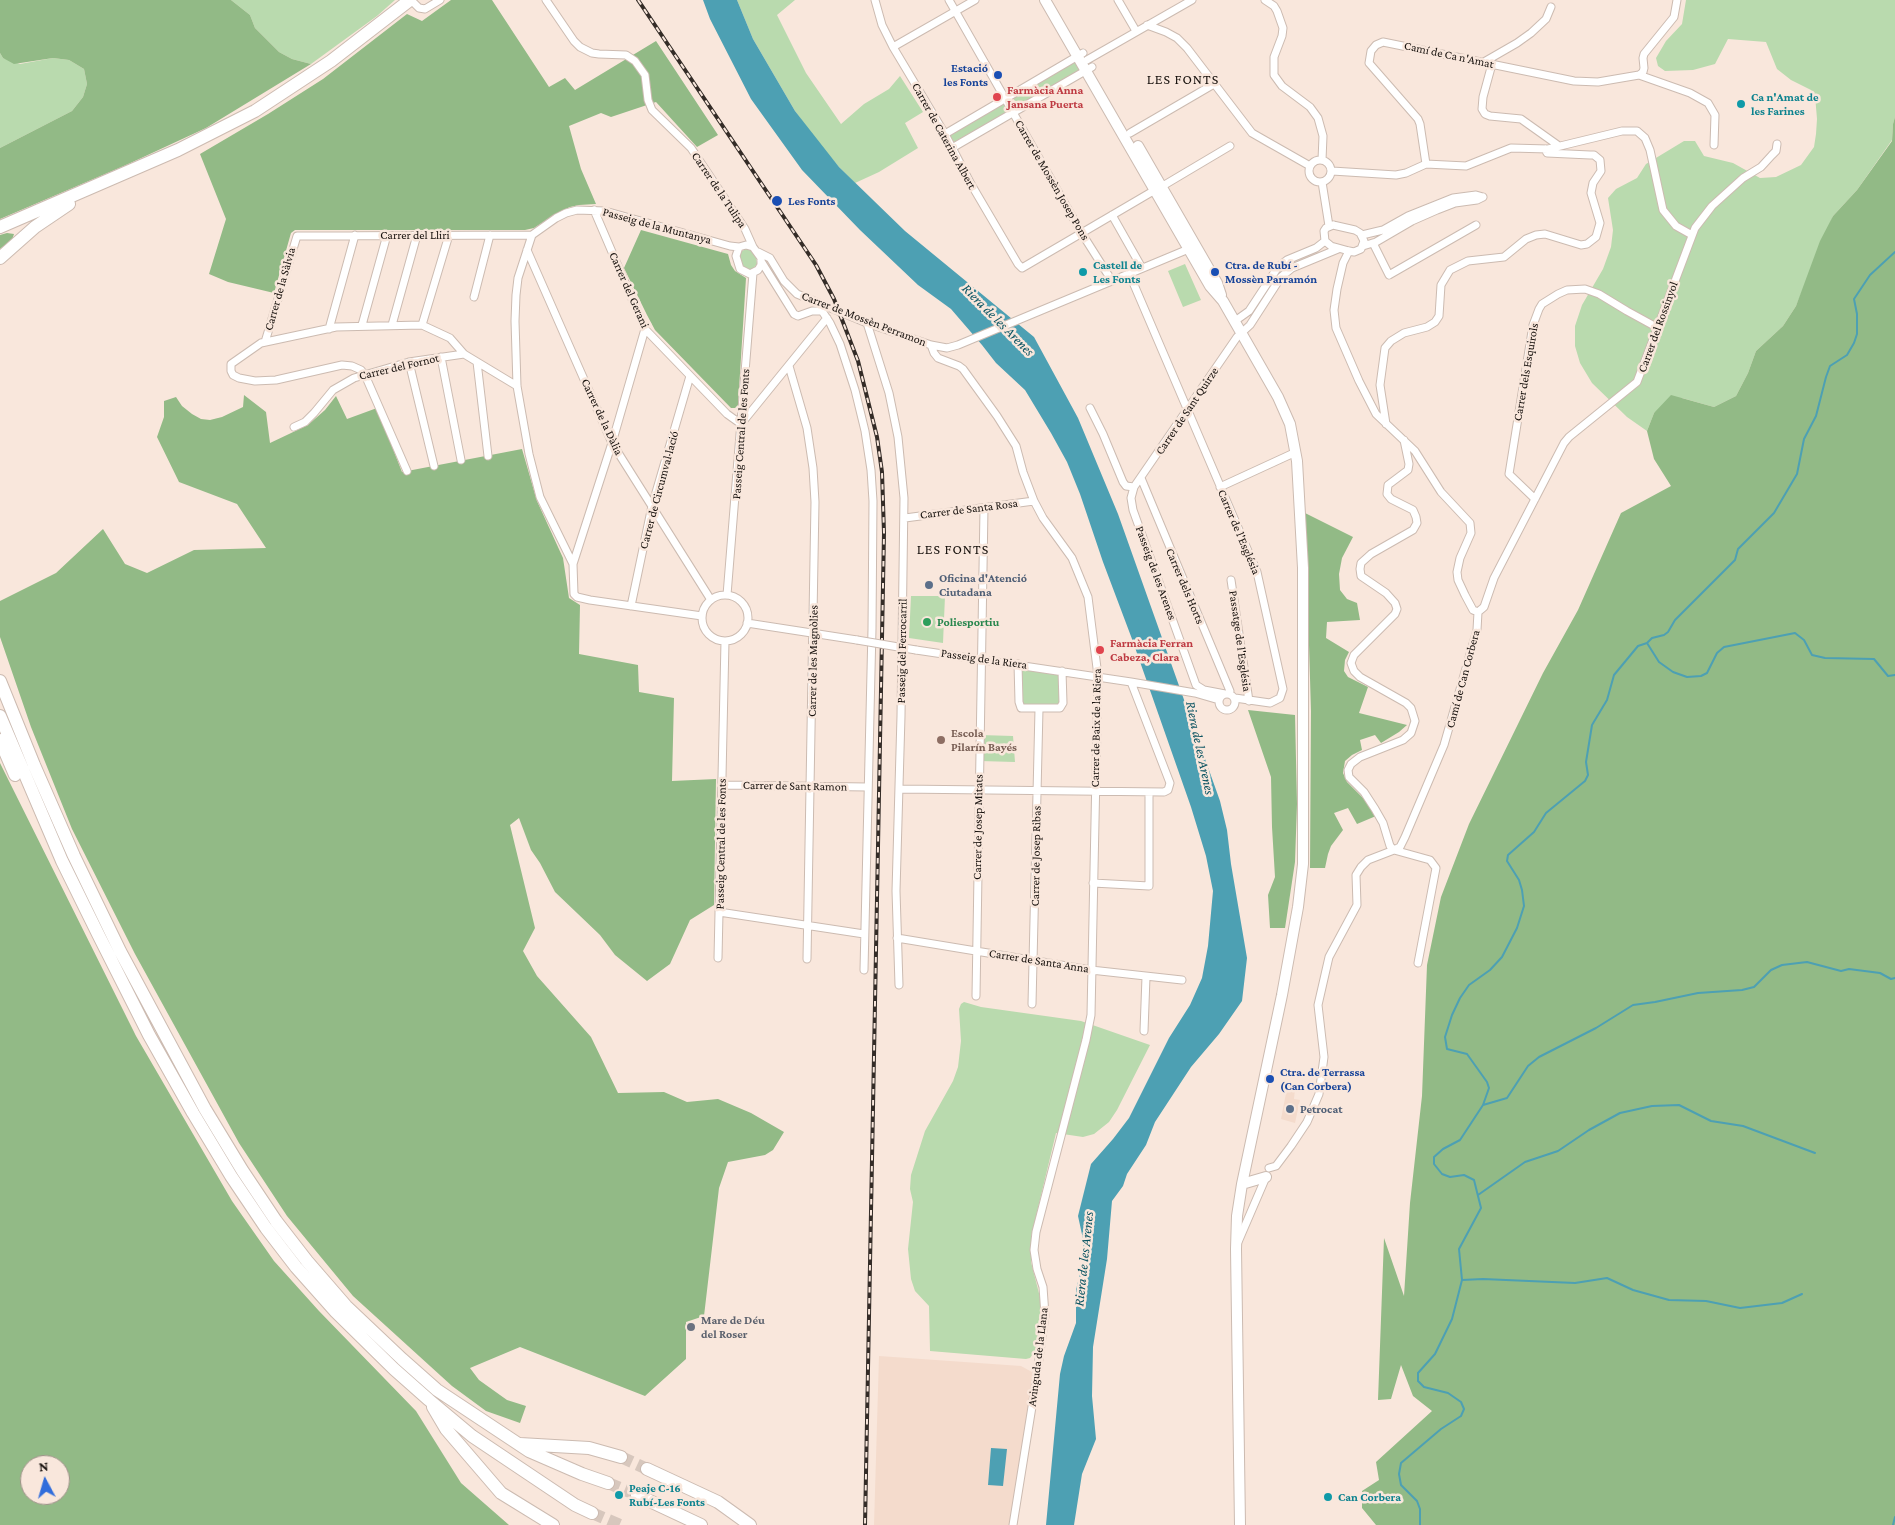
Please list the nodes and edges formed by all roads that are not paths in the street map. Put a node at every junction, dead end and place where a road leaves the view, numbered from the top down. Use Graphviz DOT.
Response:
graph roads {
  1 [pos="410,0"];
  2 [pos="440,0"];
  3 [pos="546,0"];
  4 [pos="875,0"];
  5 [pos="949,0"];
  6 [pos="975,0"];
  7 [pos="1045,0"];
  8 [pos="1053,0"];
  9 [pos="1118,0"];
  10 [pos="1265,0"];
  11 [pos="1677,0"];
  12 [pos="1187,1"];
  13 [pos="1552,7"];
  14 [pos="956,11"];
  15 [pos="1147,26"];
  16 [pos="1136,31"];
  17 [pos="893,47"];
  18 [pos="1085,61"];
  19 [pos="1483,62"];
  20 [pos="1492,64"];
  21 [pos="1639,75"];
  22 [pos="1214,84"];
  23 [pos="1006,98"];
  24 [pos="1014,112"];
  25 [pos="1130,133"];
  26 [pos="945,134"];
  27 [pos="1777,144"];
  28 [pos="1714,145"];
  29 [pos="1230,146"];
  30 [pos="1559,146"];
  31 [pos="952,148"];
  32 [pos="1544,149"];
  33 [pos="1322,160"];
  34 [pos="1426,164"];
  35 [pos="1310,166"];
  36 [pos="1332,171"];
  37 [pos="1322,182"];
  38 [pos="101,185"];
  39 [pos="1158,188"];
  40 [pos="594,210"];
  41 [pos="1112,215"];
  42 [pos="1476,225"];
  43 [pos="1329,226"];
  44 [pos="0,227"];
  45 [pos="1081,232"];
  46 [pos="356,235"];
  47 [pos="387,235"];
  48 [pos="417,235"];
  49 [pos="448,235"];
  50 [pos="490,235"];
  51 [pos="532,235"];
  52 [pos="1362,235"];
  53 [pos="1692,235"];
  54 [pos="297,236"];
  55 [pos="1325,241"];
  56 [pos="1373,243"];
  57 [pos="1363,246"];
  58 [pos="739,247"];
  59 [pos="1192,247"];
  60 [pos="756,249"];
  61 [pos="1338,249"];
  62 [pos="527,250"];
  63 [pos="1349,251"];
  64 [pos="0,258"];
  65 [pos="761,261"];
  66 [pos="1142,268"];
  67 [pos="753,273"];
  68 [pos="1129,273"];
  69 [pos="1112,281"];
  70 [pos="474,297"];
  71 [pos="827,318"];
  72 [pos="1234,321"];
  73 [pos="867,322"];
  74 [pos="362,325"];
  75 [pos="392,325"];
  76 [pos="422,325"];
  77 [pos="1658,328"];
  78 [pos="329,329"];
  79 [pos="645,329"];
  80 [pos="1241,333"];
  81 [pos="264,342"];
  82 [pos="932,345"];
  83 [pos="464,354"];
  84 [pos="441,357"];
  85 [pos="409,362"];
  86 [pos="477,362"];
  87 [pos="789,366"];
  88 [pos="365,374"];
  89 [pos="690,376"];
  90 [pos="518,386"];
  91 [pos="1090,408"];
  92 [pos="1188,412"];
  93 [pos="741,424"];
  94 [pos="1386,424"];
  95 [pos="294,427"];
  96 [pos="1404,440"];
  97 [pos="612,443"];
  98 [pos="1296,452"];
  99 [pos="488,456"];
  100 [pos="461,460"];
  101 [pos="434,466"];
  102 [pos="407,471"];
  103 [pos="1141,478"];
  104 [pos="1133,487"];
  105 [pos="1220,487"];
  106 [pos="1535,499"];
  107 [pos="1034,501"];
  108 [pos="652,506"];
  109 [pos="984,508"];
  110 [pos="904,518"];
  111 [pos="572,564"];
  112 [pos="1232,580"];
  113 [pos="727,595"];
  114 [pos="711,600"];
  115 [pos="631,606"];
  116 [pos="1478,612"];
  117 [pos="702,616"];
  118 [pos="747,623"];
  119 [pos="814,633"];
  120 [pos="725,641"];
  121 [pos="982,658"];
  122 [pos="1018,664"];
  123 [pos="1062,671"];
  124 [pos="1098,676"];
  125 [pos="0,681"];
  126 [pos="1135,682"];
  127 [pos="1230,695"];
  128 [pos="1219,700"];
  129 [pos="1249,700"];
  130 [pos="1039,709"];
  131 [pos="0,716"];
  132 [pos="0,740"];
  133 [pos="722,785"];
  134 [pos="811,786"];
  135 [pos="867,787"];
  136 [pos="900,789"];
  137 [pos="979,789"];
  138 [pos="1037,790"];
  139 [pos="1095,792"];
  140 [pos="1149,793"];
  141 [pos="1394,850"];
  142 [pos="1093,884"];
  143 [pos="78,894"];
  144 [pos="719,912"];
  145 [pos="807,926"];
  146 [pos="864,934"];
  147 [pos="897,938"];
  148 [pos="976,951"];
  149 [pos="718,958"];
  150 [pos="807,959"];
  151 [pos="1034,960"];
  152 [pos="1418,963"];
  153 [pos="864,970"];
  154 [pos="1092,970"];
  155 [pos="1146,977"];
  156 [pos="1182,980"];
  157 [pos="899,984"];
  158 [pos="976,996"];
  159 [pos="1032,1004"];
  160 [pos="1090,1016"];
  161 [pos="1144,1031"];
  162 [pos="1246,1162"];
  163 [pos="1265,1175"];
  164 [pos="1242,1184"];
  165 [pos="1236,1249"];
  166 [pos="429,1400"];
  167 [pos="518,1443"];
  168 [pos="621,1457"];
  169 [pos="647,1469"];
  170 [pos="608,1483"];
  171 [pos="637,1495"];
  172 [pos="592,1513"];
  173 [pos="554,1525"];
  174 [pos="701,1525"];
  175 [pos="750,1525"];
  176 [pos="1013,1525"];
  177 [pos="1240,1525"];
  1 -- 2 [label="street"];
  1 -- 38 [label="highway"];
  3 -- 60 [label="street, Carrer de la Tulipa"];
  4 -- 17 [label="street, Carrer de Caterina Albert"];
  5 -- 14 [label="street, Carrer de Mossèn Josep Pons"];
  6 -- 14 [label="street"];
  7 -- 18 [label="main road"];
  8 -- 18 [label="main road"];
  9 -- 16 [label="street"];
  10 -- 33 [label="street"];
  11 -- 21 [label="street"];
  12 -- 15 [label="street"];
  13 -- 19 [label="street"];
  14 -- 17 [label="street"];
  14 -- 23 [label="street, Carrer de Mossèn Josep Pons"];
  15 -- 16 [label="street"];
  15 -- 22 [label="street"];
  16 -- 18 [label="street"];
  17 -- 26 [label="street, Carrer de Caterina Albert"];
  18 -- 23 [label="street"];
  18 -- 24 [label="street"];
  18 -- 25 [label="main road"];
  18 -- 39 [label="main road"];
  19 -- 20 [label="street, Camí de Ca n'Amat"];
  19 -- 34 [label="street, Camí de Ca n'Amat"];
  20 -- 21 [label="street, Camí de Ca n'Amat"];
  20 -- 30 [label="street"];
  21 -- 28 [label="street, Camí de Ca n'Amat"];
  22 -- 25 [label="street"];
  22 -- 35 [label="street"];
  23 -- 24 [label="street, Carrer de Mossèn Josep Pons"];
  23 -- 26 [label="street"];
  24 -- 31 [label="street"];
  24 -- 45 [label="street, Carrer de Mossèn Josep Pons"];
  25 -- 39 [label="main road"];
  26 -- 31 [label="street, Carrer de Caterina Albert"];
  27 -- 53 [label="street, Carrer del Rossinyol"];
  29 -- 39 [label="street"];
  30 -- 32 [label="street"];
  30 -- 53 [label="street"];
  31 -- 45 [label="street, Carrer de Caterina Albert"];
  32 -- 34 [label="street"];
  32 -- 94 [label="street"];
  33 -- 35 [label="street"];
  33 -- 36 [label="street"];
  34 -- 36 [label="street"];
  35 -- 37 [label="street"];
  36 -- 37 [label="street"];
  37 -- 43 [label="street"];
  38 -- 44 [label="highway"];
  38 -- 64 [label="highway"];
  39 -- 41 [label="street"];
  39 -- 59 [label="main road"];
  40 -- 51 [label="street, Passeig de la Muntanya"];
  40 -- 58 [label="street, Passeig de la Muntanya"];
  40 -- 79 [label="street, Carrer del Gerani"];
  41 -- 45 [label="street"];
  41 -- 66 [label="street"];
  42 -- 56 [label="street"];
  43 -- 52 [label="street"];
  43 -- 55 [label="street"];
  45 -- 69 [label="street, Carrer de Mossèn Josep Pons"];
  46 -- 47 [label="street, Carrer del Lliri"];
  46 -- 54 [label="street, Carrer del Lliri"];
  46 -- 78 [label="street"];
  47 -- 48 [label="street, Carrer del Lliri"];
  47 -- 74 [label="street"];
  48 -- 49 [label="street, Carrer del Lliri"];
  48 -- 75 [label="street"];
  49 -- 50 [label="street, Carrer del Lliri"];
  49 -- 76 [label="street"];
  50 -- 51 [label="street, Carrer del Lliri"];
  50 -- 70 [label="street"];
  51 -- 62 [label="street"];
  52 -- 56 [label="street"];
  52 -- 57 [label="street"];
  53 -- 77 [label="street, Carrer del Rossinyol"];
  54 -- 81 [label="street, Carrer de la Sàlvia"];
  55 -- 61 [label="street"];
  55 -- 72 [label="street"];
  56 -- 57 [label="street"];
  57 -- 63 [label="street"];
  58 -- 60 [label="street"];
  58 -- 67 [label="street"];
  59 -- 66 [label="street"];
  59 -- 72 [label="main road"];
  60 -- 65 [label="street"];
  60 -- 73 [label="street, Carrer de Mossèn Perramon"];
  61 -- 63 [label="street"];
  61 -- 80 [label="street, Carrer de Sant Quirze"];
  62 -- 90 [label="street"];
  62 -- 97 [label="street, Carrer de la Dàlia"];
  63 -- 94 [label="street, Camí de Can Corbera"];
  65 -- 67 [label="street"];
  65 -- 71 [label="street"];
  66 -- 68 [label="street"];
  67 -- 93 [label="street, Passeig Central de les Fonts"];
  68 -- 69 [label="street"];
  68 -- 92 [label="street, Carrer de l'Església"];
  69 -- 82 [label="street, Carrer de Mossèn Perramon"];
  71 -- 87 [label="street"];
  71 -- 135 [label="street"];
  72 -- 80 [label="main road"];
  73 -- 82 [label="street, Carrer de Mossèn Perramon"];
  73 -- 110 [label="street, Passeig del Ferrocarril"];
  74 -- 75 [label="street"];
  74 -- 78 [label="street"];
  75 -- 76 [label="street"];
  76 -- 83 [label="street"];
  77 -- 106 [label="street, Carrer del Rossinyol"];
  77 -- 106 [label="street, Carrer dels Esquirols"];
  78 -- 81 [label="street"];
  79 -- 89 [label="street, Carrer del Gerani"];
  79 -- 97 [label="street"];
  80 -- 92 [label="street, Carrer de Sant Quirze"];
  80 -- 98 [label="main road"];
  81 -- 88 [label="street"];
  82 -- 107 [label="street, Carrer de Baix de la Riera"];
  83 -- 84 [label="street, Carrer del Fornot"];
  83 -- 86 [label="street"];
  84 -- 85 [label="street, Carrer del Fornot"];
  84 -- 100 [label="street"];
  85 -- 88 [label="street, Carrer del Fornot"];
  85 -- 101 [label="street"];
  86 -- 90 [label="street"];
  86 -- 99 [label="street"];
  87 -- 93 [label="street"];
  87 -- 119 [label="street, Carrer de les Magnòlies"];
  88 -- 95 [label="street, Carrer del Fornot"];
  88 -- 102 [label="street"];
  89 -- 93 [label="street, Carrer del Gerani"];
  89 -- 108 [label="street, Carrer de Circumval·lació"];
  90 -- 111 [label="street"];
  91 -- 104 [label="street"];
  92 -- 103 [label="street, Carrer de Sant Quirze"];
  92 -- 105 [label="street, Carrer de l'Església"];
  93 -- 113 [label="street, Passeig Central de les Fonts"];
  94 -- 96 [label="street, Camí de Can Corbera"];
  96 -- 116 [label="street, Camí de Can Corbera"];
  96 -- 141 [label="street"];
  97 -- 108 [label="street, Carrer de la Dàlia"];
  97 -- 111 [label="street"];
  98 -- 105 [label="street"];
  98 -- 162 [label="main road"];
  103 -- 104 [label="street, Carrer de Sant Quirze"];
  103 -- 127 [label="street, Carrer dels Horts"];
  104 -- 127 [label="street, Passeig de les Arenes"];
  105 -- 129 [label="street, Carrer de l'Església"];
  106 -- 116 [label="street, Carrer del Rossinyol"];
  107 -- 109 [label="street, Carrer de Santa Rosa"];
  107 -- 124 [label="street, Carrer de Baix de la Riera"];
  108 -- 114 [label="street, Carrer de la Dàlia"];
  108 -- 115 [label="street, Carrer de Circumval·lació"];
  109 -- 110 [label="street, Carrer de Santa Rosa"];
  109 -- 121 [label="street, Carrer de Josep Mitats"];
  110 -- 136 [label="street, Passeig del Ferrocarril"];
  111 -- 115 [label="street"];
  112 -- 129 [label="street, Passatge de l'Església"];
  113 -- 114 [label="street"];
  113 -- 118 [label="street"];
  114 -- 117 [label="street"];
  115 -- 117 [label="street"];
  116 -- 141 [label="street, Camí de Can Corbera"];
  117 -- 120 [label="street"];
  118 -- 119 [label="street, Passeig de la Riera"];
  118 -- 120 [label="street"];
  119 -- 121 [label="street, Passeig de la Riera, bridge"];
  119 -- 134 [label="street, Carrer de les Magnòlies"];
  120 -- 133 [label="street, Passeig Central de les Fonts"];
  121 -- 122 [label="street, Passeig de la Riera"];
  121 -- 137 [label="street, Carrer de Josep Mitats"];
  122 -- 123 [label="street, Passeig de la Riera"];
  122 -- 130 [label="street"];
  123 -- 124 [label="street, Passeig de la Riera"];
  123 -- 130 [label="street"];
  124 -- 126 [label="street, Passeig de la Riera"];
  124 -- 139 [label="street, Carrer de Baix de la Riera"];
  125 -- 167 [label="highway"];
  126 -- 128 [label="street, Passeig de la Riera"];
  126 -- 140 [label="street"];
  127 -- 128 [label="street"];
  127 -- 128 [label="street, Passeig de la Riera"];
  127 -- 129 [label="street, Carrer de l'Església"];
  130 -- 138 [label="street, Carrer de Josep Ribas"];
  131 -- 143 [label="highway"];
  132 -- 143 [label="highway"];
  133 -- 134 [label="street, Carrer de Sant Ramon"];
  133 -- 144 [label="street, Passeig Central de les Fonts"];
  134 -- 135 [label="street, Carrer de Sant Ramon"];
  134 -- 145 [label="street, Carrer de les Magnòlies"];
  135 -- 146 [label="street"];
  136 -- 137 [label="street"];
  136 -- 147 [label="street, Passeig del Ferrocarril"];
  137 -- 138 [label="street"];
  137 -- 148 [label="street, Carrer de Josep Mitats"];
  138 -- 139 [label="street"];
  138 -- 151 [label="street, Carrer de Josep Ribas"];
  139 -- 140 [label="street"];
  139 -- 142 [label="street, Carrer de Baix de la Riera"];
  140 -- 142 [label="street"];
  141 -- 152 [label="street"];
  141 -- 163 [label="street"];
  142 -- 154 [label="street, Carrer de Baix de la Riera"];
  143 -- 166 [label="highway"];
  144 -- 145 [label="street"];
  144 -- 149 [label="street, Passeig Central de les Fonts"];
  145 -- 146 [label="street"];
  145 -- 150 [label="street, Carrer de les Magnòlies"];
  146 -- 153 [label="street"];
  147 -- 148 [label="street, Carrer de Santa Anna"];
  147 -- 157 [label="street, Passeig del Ferrocarril"];
  148 -- 151 [label="street, Carrer de Santa Anna"];
  148 -- 158 [label="street, Carrer de Josep Mitats"];
  151 -- 154 [label="street, Carrer de Santa Anna"];
  151 -- 159 [label="street, Carrer de Josep Ribas"];
  154 -- 155 [label="street, Carrer de Santa Anna"];
  154 -- 160 [label="street, Carrer de Baix de la Riera"];
  155 -- 156 [label="street, Carrer de Santa Anna"];
  155 -- 161 [label="street"];
  160 -- 176 [label="street, Avinguda de la Llana"];
  162 -- 163 [label="main road"];
  162 -- 164 [label="main road"];
  163 -- 164 [label="main road"];
  163 -- 165 [label="street"];
  164 -- 165 [label="main road"];
  165 -- 177 [label="main road"];
  166 -- 172 [label="highway"];
  166 -- 173 [label="highway"];
  167 -- 168 [label="highway"];
  167 -- 170 [label="highway"];
  169 -- 175 [label="highway"];
  171 -- 174 [label="highway"];
}
